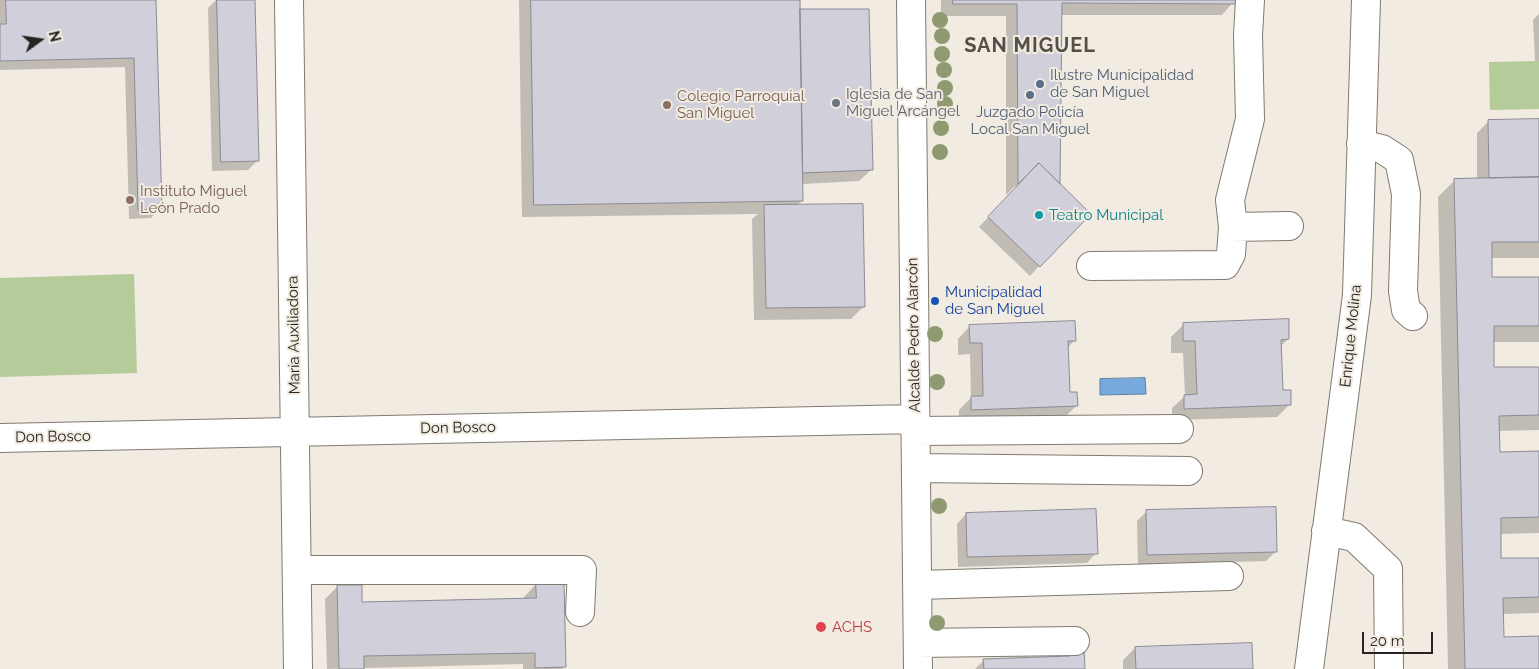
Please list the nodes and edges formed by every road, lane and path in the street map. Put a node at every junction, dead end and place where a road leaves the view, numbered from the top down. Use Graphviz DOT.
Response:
graph roads {
  1 [pos="289,0"];
  2 [pos="911,0"];
  3 [pos="1250,0"];
  4 [pos="1366,0"];
  5 [pos="1362,144"];
  6 [pos="1289,226"];
  7 [pos="1232,227"];
  8 [pos="1090,266"];
  9 [pos="1413,316"];
  10 [pos="915,425"];
  11 [pos="1179,429"];
  12 [pos="295,432"];
  13 [pos="0,438"];
  14 [pos="916,468"];
  15 [pos="1188,471"];
  16 [pos="1326,530"];
  17 [pos="297,570"];
  18 [pos="1229,576"];
  19 [pos="918,585"];
  20 [pos="580,612"];
  21 [pos="1075,641"];
  22 [pos="918,656"];
  23 [pos="298,669"];
  24 [pos="1308,669"];
  25 [pos="1389,669"];
  1 -- 12 [label="street, María Auxiliadora"];
  2 -- 10 [label="street, Alcalde Pedro Alarcón"];
  3 -- 7 [label="street"];
  4 -- 5 [label="street, Enrique Molina"];
  5 -- 9 [label="street"];
  5 -- 16 [label="street, Enrique Molina"];
  6 -- 7 [label="street"];
  7 -- 8 [label="street"];
  10 -- 11 [label="street, Don Bosco"];
  10 -- 12 [label="street, Don Bosco"];
  10 -- 14 [label="street, Alcalde Pedro Alarcón"];
  12 -- 13 [label="street, Don Bosco"];
  12 -- 17 [label="street, María Auxiliadora"];
  14 -- 15 [label="street"];
  14 -- 19 [label="street, Alcalde Pedro Alarcón"];
  16 -- 24 [label="street, Enrique Molina"];
  16 -- 25 [label="street"];
  17 -- 20 [label="street"];
  17 -- 23 [label="street, María Auxiliadora"];
  18 -- 19 [label="street"];
  19 -- 22 [label="street, Alcalde Pedro Alarcón"];
  21 -- 22 [label="street"];
}
